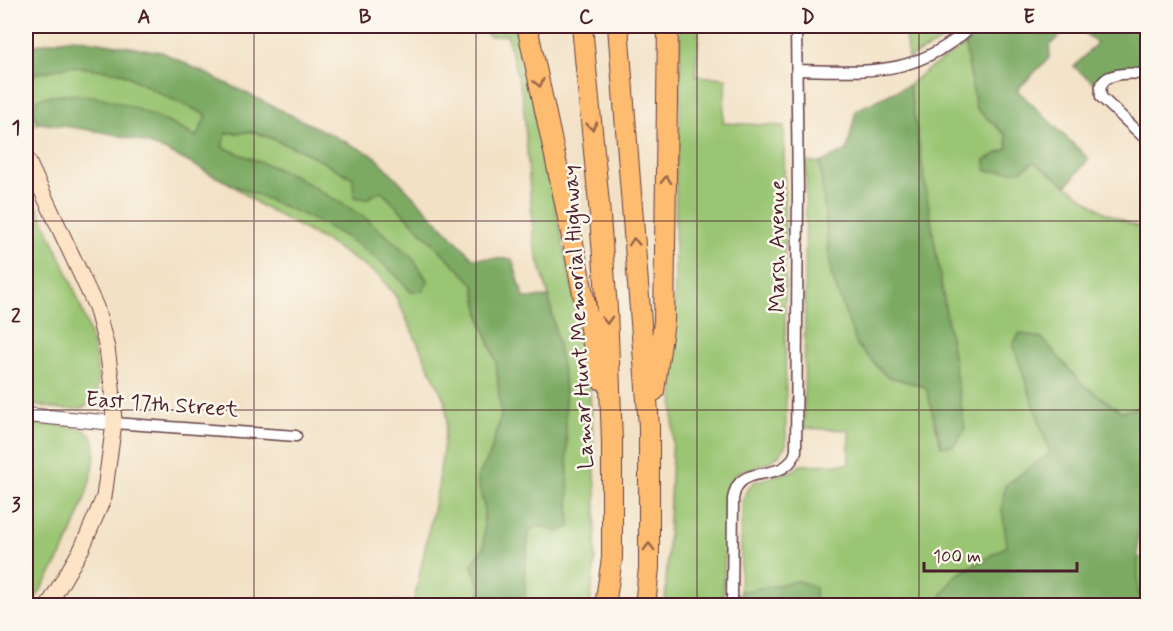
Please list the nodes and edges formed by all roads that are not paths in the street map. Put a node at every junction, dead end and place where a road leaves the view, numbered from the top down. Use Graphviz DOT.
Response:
graph roads {
  1 [pos="527,26"];
  2 [pos="582,26"];
  3 [pos="618,26"];
  4 [pos="668,26"];
  5 [pos="796,26"];
  6 [pos="972,26"];
  7 [pos="797,70"];
  8 [pos="1148,75"];
  9 [pos="1148,141"];
  10 [pos="26,157"];
  11 [pos="26,415"];
  12 [pos="114,423"];
  13 [pos="649,426"];
  14 [pos="296,436"];
  15 [pos="612,441"];
  16 [pos="48,606"];
  17 [pos="605,606"];
  18 [pos="645,606"];
  19 [pos="732,606"];
  1 -- 15 [label="highway, one-way"];
  2 -- 15 [label="highway, Lamar Hunt Memorial Highway, one-way"];
  13 -- 3 [label="highway, one-way"];
  13 -- 4 [label="highway, one-way"];
  5 -- 7 [label="street, Marsh Avenue"];
  6 -- 7 [label="street"];
  7 -- 19 [label="street, Marsh Avenue"];
  8 -- 9 [label="street"];
  10 -- 12 [label="main road"];
  11 -- 12 [label="street, East 17th Street"];
  12 -- 14 [label="street, East 17th Street"];
  12 -- 16 [label="main road"];
  18 -- 13 [label="highway, one-way"];
  15 -- 17 [label="highway, Lamar Hunt Memorial Highway"];
}
